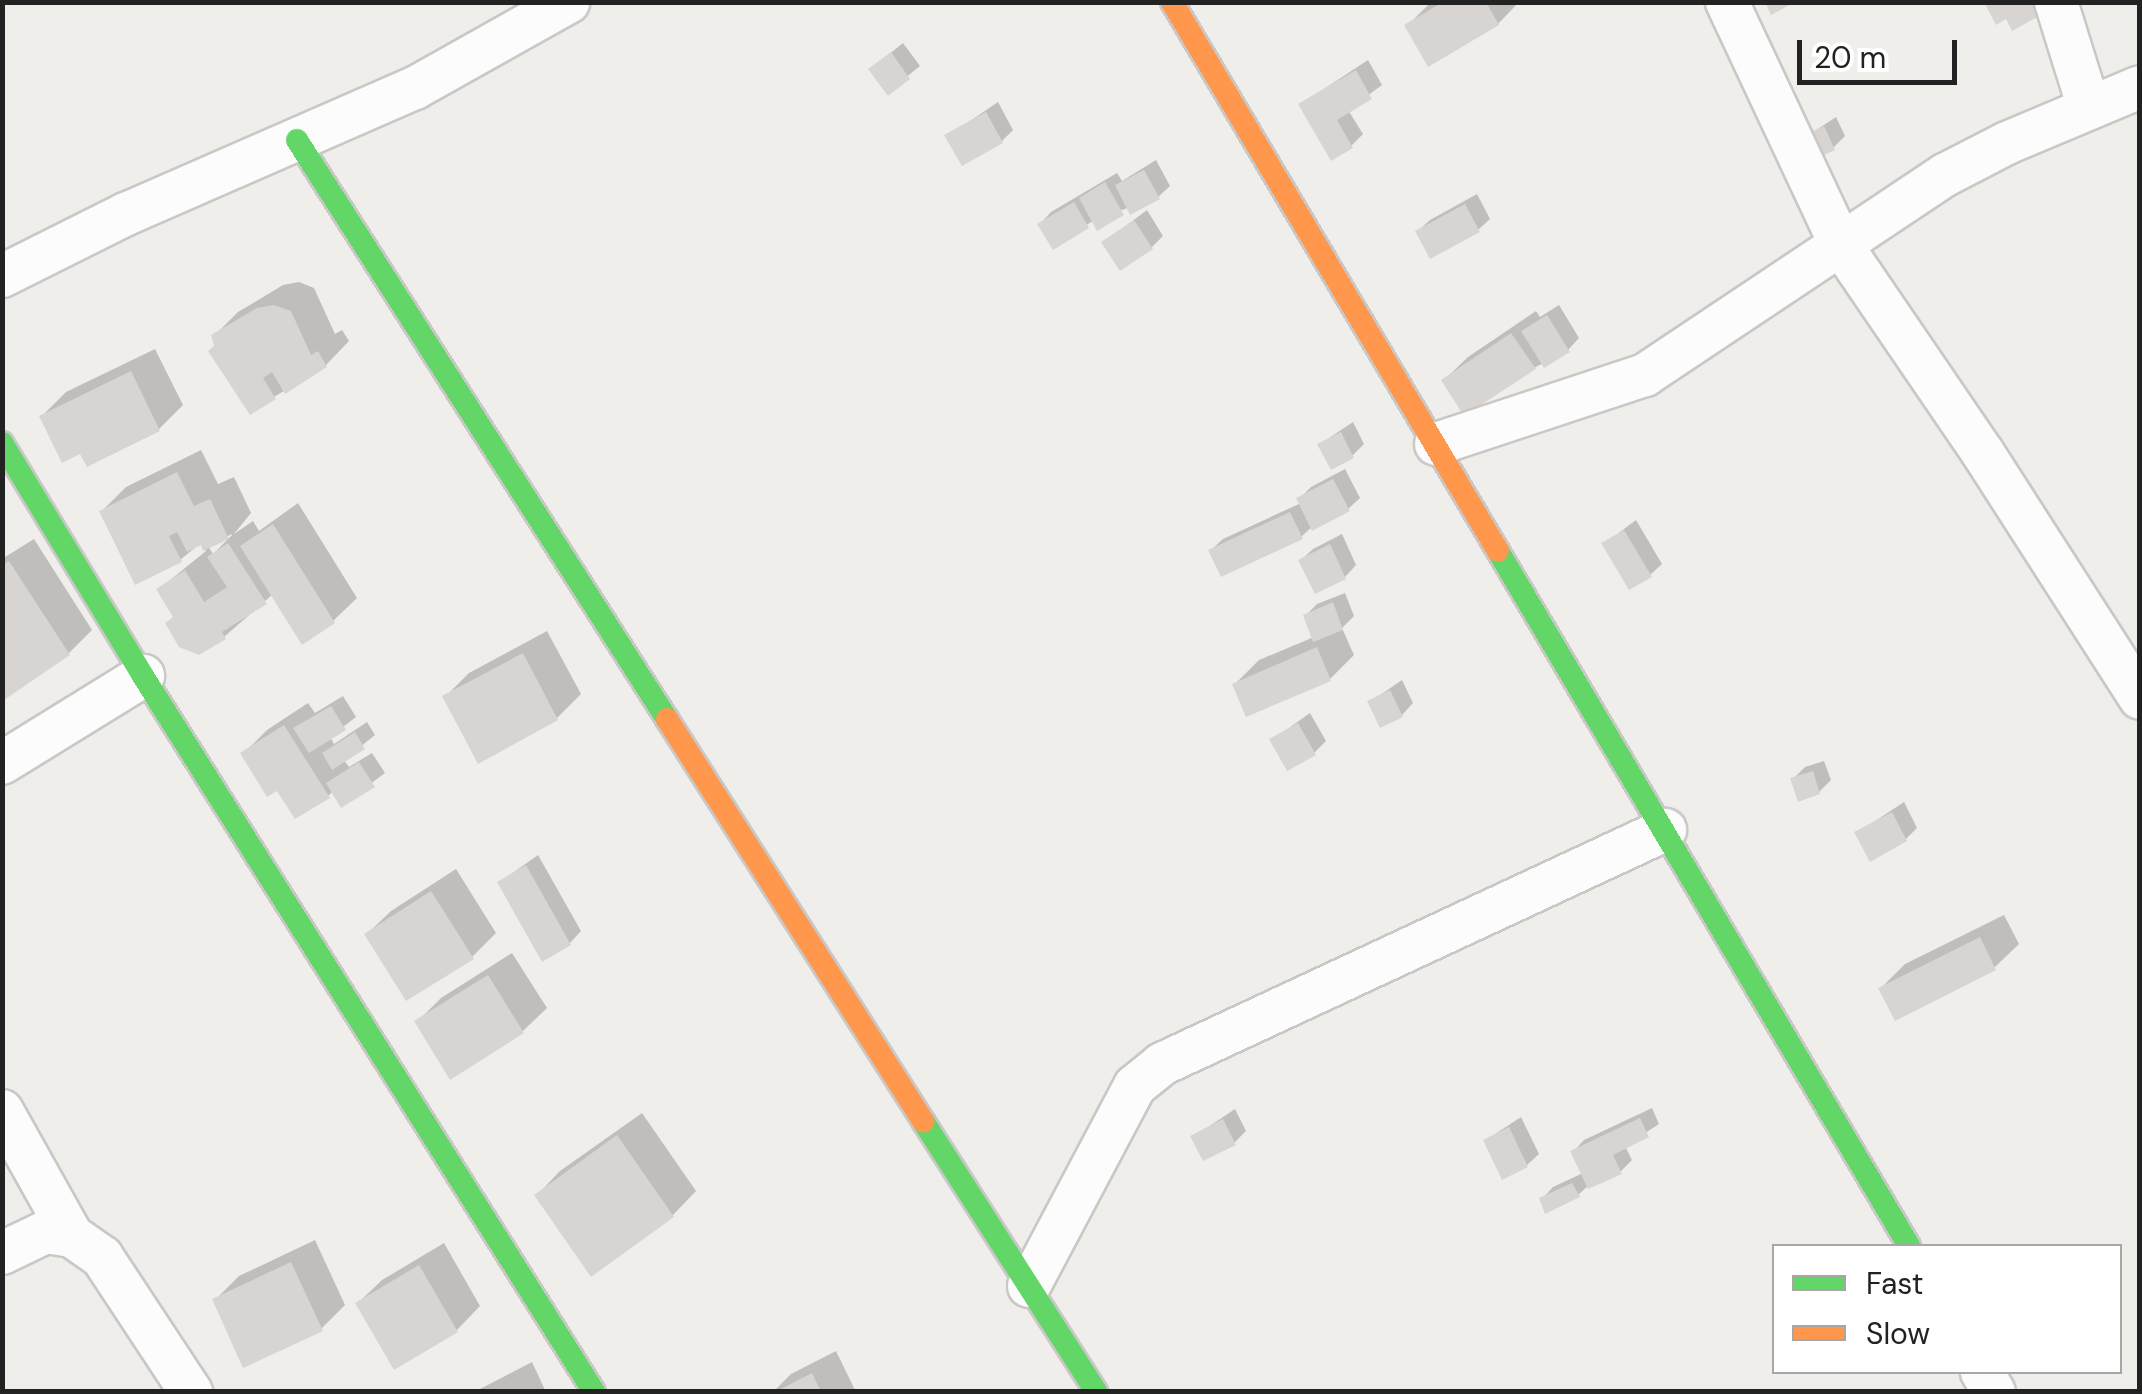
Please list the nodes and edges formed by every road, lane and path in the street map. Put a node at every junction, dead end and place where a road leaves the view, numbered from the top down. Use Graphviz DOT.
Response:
graph roads {
  1 [pos="568,2"];
  2 [pos="1172,2"];
  3 [pos="1727,2"];
  4 [pos="2056,2"];
  5 [pos="2140,87"];
  6 [pos="2089,108"];
  7 [pos="297,140"];
  8 [pos="1841,245"];
  9 [pos="2,276"];
  10 [pos="2,442"];
  11 [pos="1436,444"];
  12 [pos="144,676"];
  13 [pos="2140,698"];
  14 [pos="2,763"];
  15 [pos="1665,830"];
  16 [pos="2,1111"];
  17 [pos="72,1236"];
  18 [pos="1908,1244"];
  19 [pos="2,1253"];
  20 [pos="1029,1286"];
  21 [pos="192,1392"];
  22 [pos="594,1392"];
  23 [pos="1096,1392"];
  1 -- 7 [label="street"];
  2 -- 11 [label="street"];
  3 -- 8 [label="street"];
  4 -- 6 [label="street"];
  5 -- 6 [label="street"];
  6 -- 8 [label="street"];
  7 -- 9 [label="street"];
  7 -- 20 [label="street"];
  8 -- 11 [label="street"];
  8 -- 13 [label="street"];
  10 -- 12 [label="street"];
  11 -- 15 [label="street"];
  12 -- 14 [label="street"];
  12 -- 22 [label="street"];
  15 -- 18 [label="street"];
  15 -- 20 [label="street"];
  16 -- 17 [label="street"];
  17 -- 19 [label="street"];
  17 -- 21 [label="street"];
  20 -- 23 [label="street"];
}
